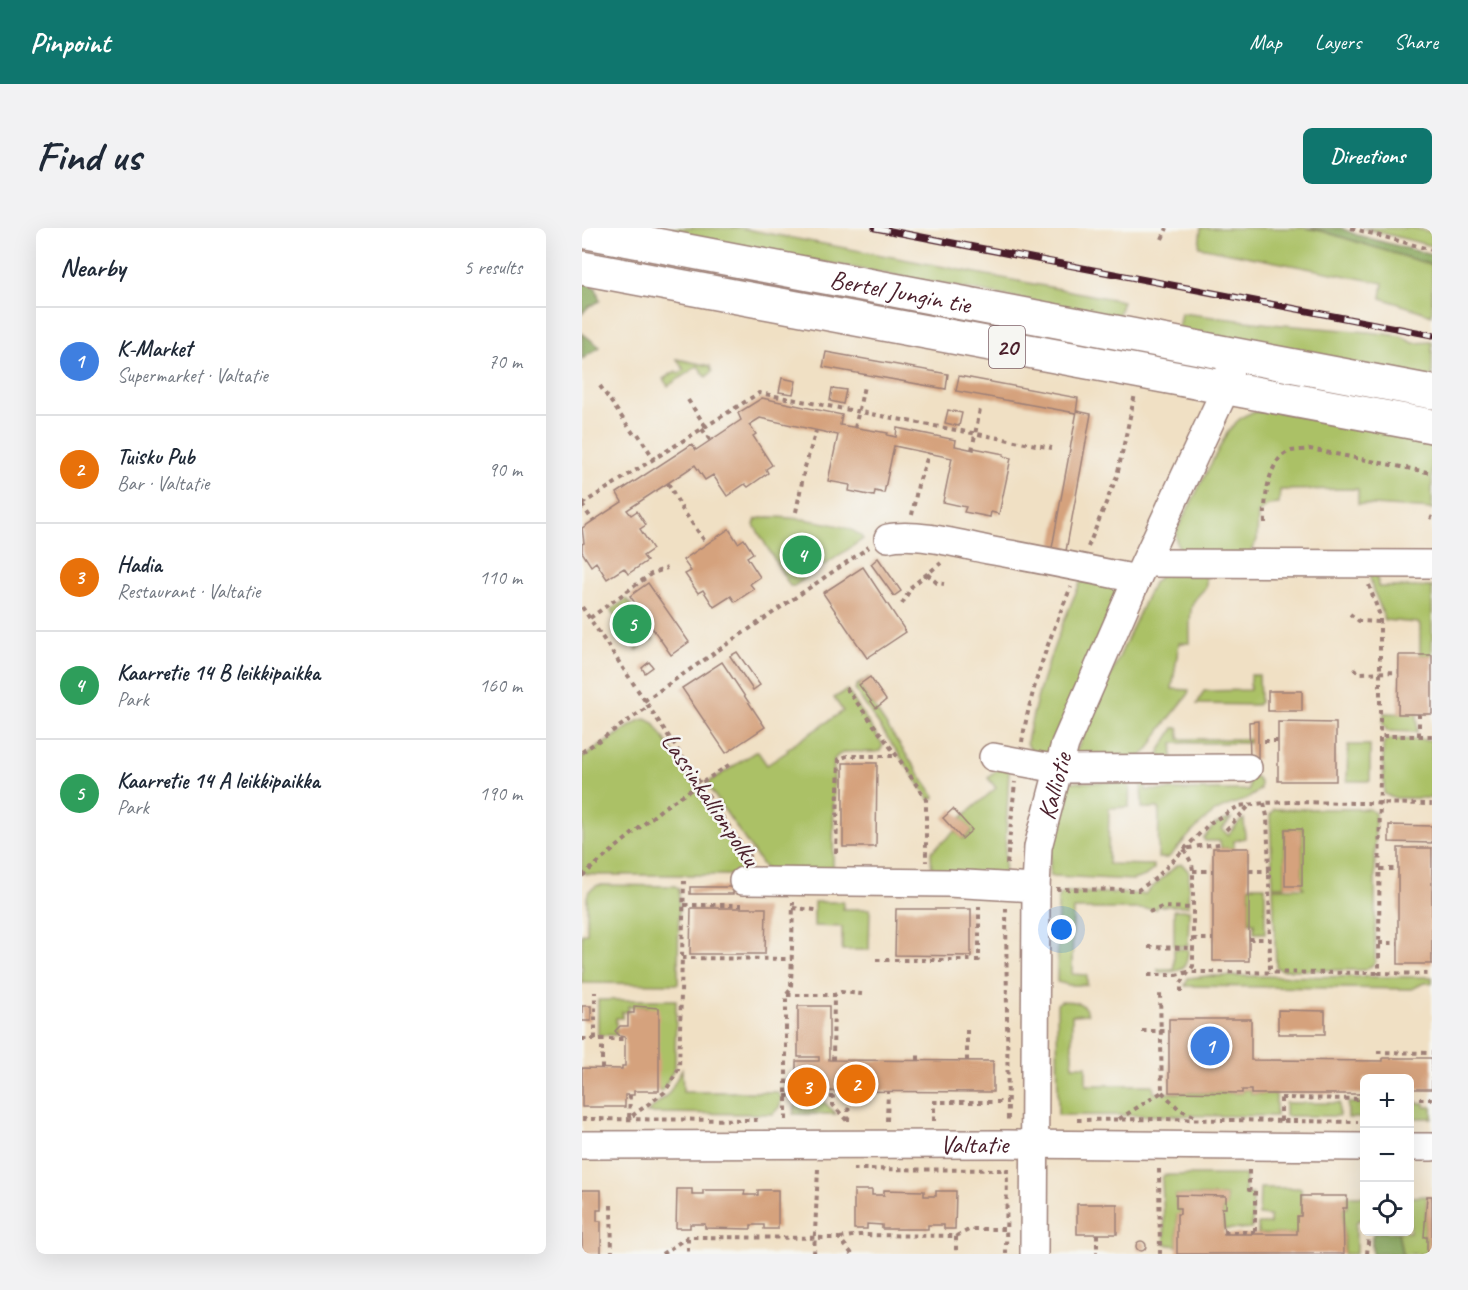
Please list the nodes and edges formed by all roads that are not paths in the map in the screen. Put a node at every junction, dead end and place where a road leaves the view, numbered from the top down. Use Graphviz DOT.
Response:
graph roads {
  1 [pos="582,231"];
  2 [pos="582,268"];
  3 [pos="1235,354"];
  4 [pos="1226,388"];
  5 [pos="1432,392"];
  6 [pos="1432,426"];
  7 [pos="898,537"];
  8 [pos="1431,564"];
  9 [pos="1141,571"];
  10 [pos="1006,759"];
  11 [pos="1248,768"];
  12 [pos="1058,769"];
  13 [pos="755,882"];
  14 [pos="1036,888"];
  15 [pos="1034,1133"];
  16 [pos="582,1145"];
  17 [pos="1360,1147"];
  18 [pos="1414,1147"];
  19 [pos="1432,1147"];
  20 [pos="1035,1254"];
  1 -- 3 [label="highway, Bertel Jungin tie / 20"];
  2 -- 4 [label="highway, Bertel Jungin tie / 20"];
  3 -- 4 [label="street, Kalliotie"];
  3 -- 5 [label="highway, Bertel Jungin tie / 20"];
  4 -- 6 [label="highway, Bertel Jungin tie / 20"];
  4 -- 9 [label="street, Kalliotie"];
  7 -- 9 [label="street"];
  8 -- 9 [label="street"];
  9 -- 12 [label="street, Kalliotie"];
  10 -- 12 [label="street"];
  11 -- 12 [label="street"];
  12 -- 14 [label="street, Kalliotie"];
  13 -- 14 [label="street, Lassinkallionpolku"];
  14 -- 15 [label="street, Kalliotie"];
  15 -- 16 [label="street, Valtatie"];
  15 -- 17 [label="street, Valtatie"];
  15 -- 20 [label="street, Kalliotie"];
  18 -- 19 [label="street"];
}
